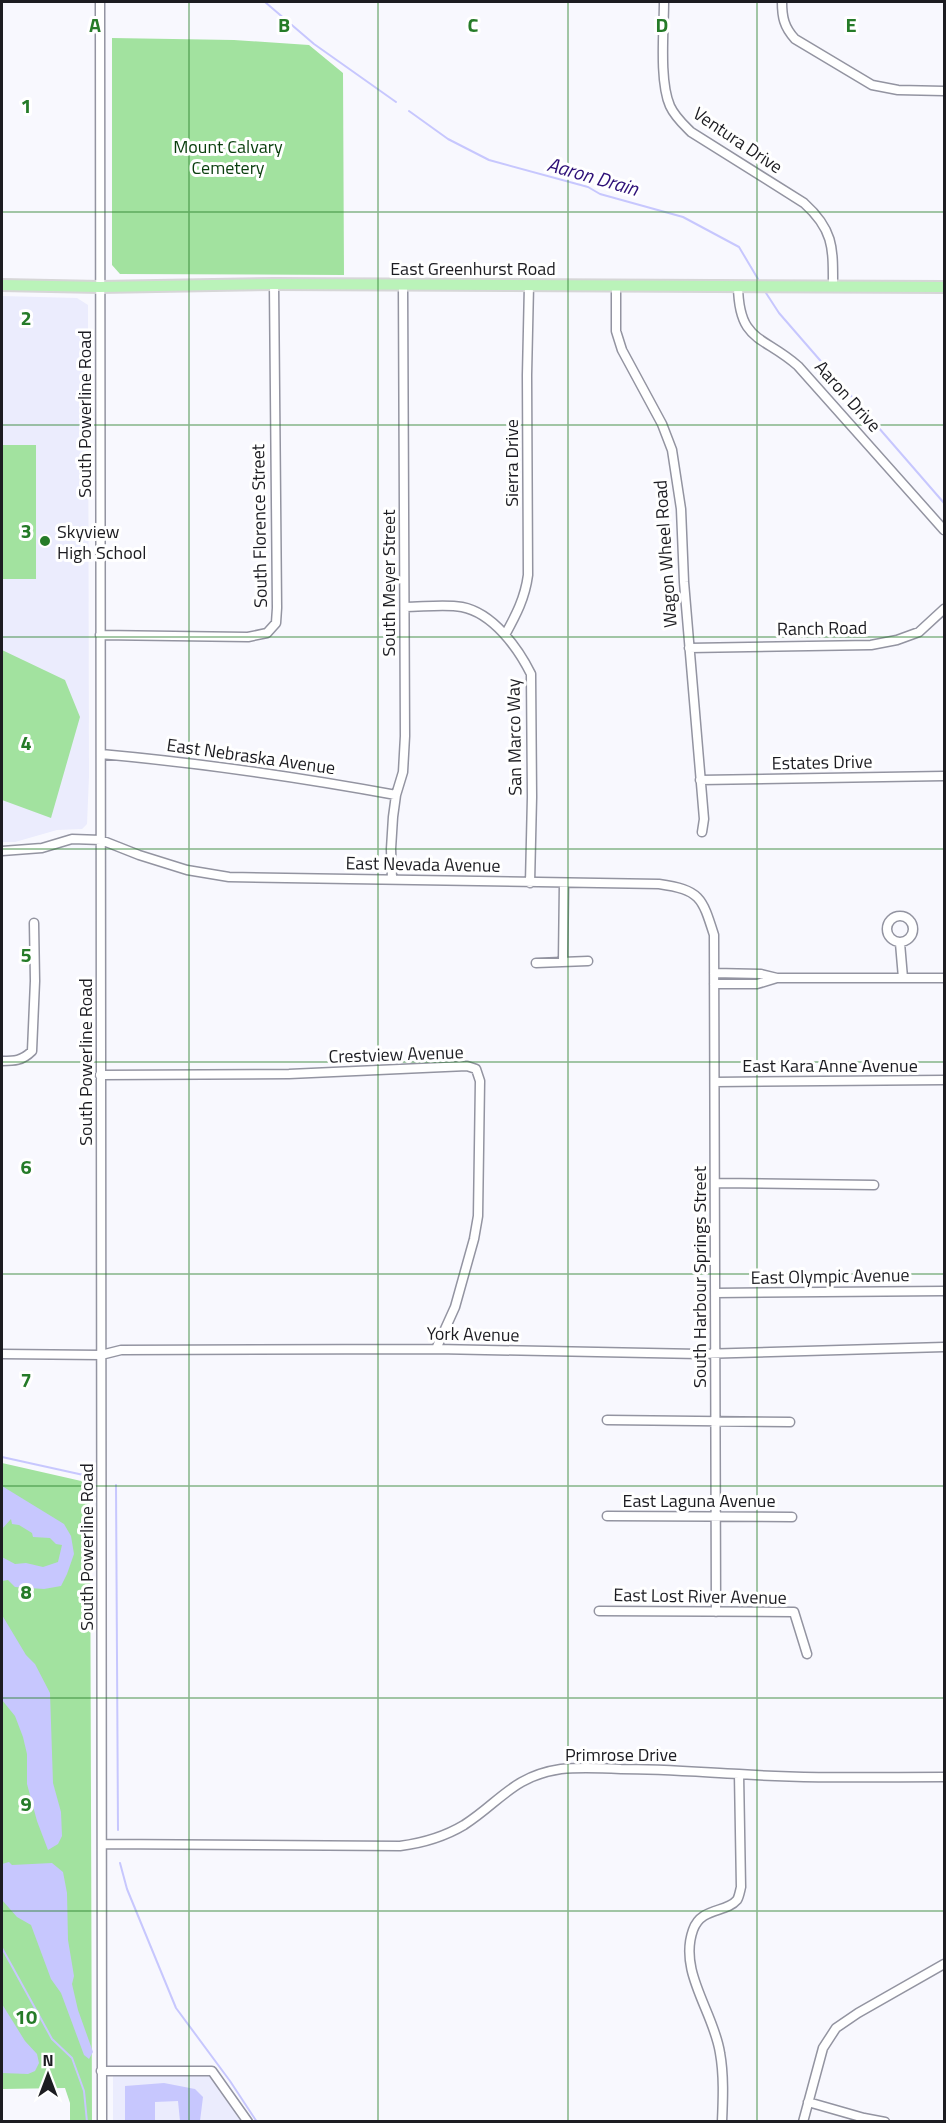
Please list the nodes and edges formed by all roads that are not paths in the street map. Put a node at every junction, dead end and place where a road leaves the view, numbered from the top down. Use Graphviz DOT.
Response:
graph roads {
  1 [pos="100,2"];
  2 [pos="664,2"];
  3 [pos="782,2"];
  4 [pos="945,91"];
  5 [pos="274,284"];
  6 [pos="404,284"];
  7 [pos="2,285"];
  8 [pos="529,285"];
  9 [pos="616,285"];
  10 [pos="738,286"];
  11 [pos="833,286"];
  12 [pos="100,287"];
  13 [pos="945,287"];
  14 [pos="945,530"];
  15 [pos="405,607"];
  16 [pos="945,609"];
  17 [pos="100,635"];
  18 [pos="505,635"];
  19 [pos="689,648"];
  20 [pos="101,753"];
  21 [pos="945,776"];
  22 [pos="700,780"];
  23 [pos="396,795"];
  24 [pos="702,832"];
  25 [pos="101,840"];
  26 [pos="2,851"];
  27 [pos="392,879"];
  28 [pos="530,883"];
  29 [pos="564,883"];
  30 [pos="34,923"];
  31 [pos="714,942"];
  32 [pos="900,943"];
  33 [pos="563,961"];
  34 [pos="588,961"];
  35 [pos="536,963"];
  36 [pos="714,973"];
  37 [pos="777,978"];
  38 [pos="903,978"];
  39 [pos="945,978"];
  40 [pos="714,984"];
  41 [pos="2,1061"];
  42 [pos="100,1075"];
  43 [pos="945,1080"];
  44 [pos="715,1082"];
  45 [pos="715,1184"];
  46 [pos="874,1185"];
  47 [pos="945,1291"];
  48 [pos="716,1293"];
  49 [pos="945,1347"];
  50 [pos="436,1349"];
  51 [pos="2,1354"];
  52 [pos="715,1354"];
  53 [pos="101,1355"];
  54 [pos="607,1420"];
  55 [pos="715,1422"];
  56 [pos="790,1422"];
  57 [pos="607,1516"];
  58 [pos="716,1516"];
  59 [pos="792,1517"];
  60 [pos="599,1611"];
  61 [pos="716,1612"];
  62 [pos="807,1654"];
  63 [pos="739,1774"];
  64 [pos="945,1778"];
  65 [pos="102,1844"];
  66 [pos="945,1964"];
  67 [pos="101,2071"];
  68 [pos="808,2102"];
  69 [pos="102,2121"];
  70 [pos="248,2121"];
  71 [pos="722,2121"];
  72 [pos="803,2121"];
  73 [pos="885,2121"];
  1 -- 12 [label="street, South Powerline Road"];
  2 -- 11 [label="street, Ventura Drive"];
  3 -- 4 [label="street"];
  5 -- 6 [label="main road, East Greenhurst Road"];
  5 -- 12 [label="main road, East Greenhurst Road"];
  5 -- 17 [label="street, South Florence Street"];
  6 -- 8 [label="main road, East Greenhurst Road"];
  6 -- 15 [label="street, South Meyer Street"];
  7 -- 12 [label="main road, East Greenhurst Road"];
  8 -- 9 [label="main road, East Greenhurst Road"];
  8 -- 18 [label="street, Sierra Drive"];
  9 -- 10 [label="main road, East Greenhurst Road"];
  9 -- 19 [label="street, Wagon Wheel Road"];
  10 -- 11 [label="main road, East Greenhurst Road"];
  10 -- 14 [label="street, Aaron Drive"];
  11 -- 13 [label="main road, East Greenhurst Road"];
  12 -- 17 [label="street, South Powerline Road"];
  15 -- 18 [label="street, San Marco Way"];
  15 -- 23 [label="street, South Meyer Street"];
  16 -- 19 [label="street, Ranch Road"];
  17 -- 20 [label="street, South Powerline Road"];
  18 -- 28 [label="street, San Marco Way"];
  19 -- 22 [label="street, Wagon Wheel Road"];
  20 -- 23 [label="street, East Nebraska Avenue"];
  20 -- 25 [label="street, South Powerline Road"];
  21 -- 22 [label="street, Estates Drive"];
  22 -- 24 [label="street, Wagon Wheel Road"];
  23 -- 27 [label="street, South Meyer Street"];
  25 -- 26 [label="street"];
  25 -- 27 [label="street, East Nevada Avenue"];
  25 -- 42 [label="street, South Powerline Road"];
  27 -- 28 [label="street, East Nevada Avenue"];
  28 -- 29 [label="street, East Nevada Avenue"];
  29 -- 31 [label="street, East Nevada Avenue"];
  29 -- 33 [label="street"];
  30 -- 41 [label="street"];
  31 -- 36 [label="street, South Harbour Springs Street"];
  32 -- 38 [label="street"];
  33 -- 34 [label="street"];
  33 -- 35 [label="street"];
  36 -- 37 [label="street"];
  36 -- 40 [label="street, South Harbour Springs Street"];
  37 -- 38 [label="street"];
  37 -- 40 [label="street"];
  38 -- 39 [label="street"];
  40 -- 44 [label="street, South Harbour Springs Street"];
  42 -- 50 [label="street, Crestview Avenue"];
  42 -- 53 [label="street, South Powerline Road"];
  43 -- 44 [label="street, East Kara Anne Avenue"];
  44 -- 45 [label="street, South Harbour Springs Street"];
  45 -- 46 [label="street"];
  45 -- 48 [label="street, South Harbour Springs Street"];
  47 -- 48 [label="street, East Olympic Avenue"];
  48 -- 52 [label="street, South Harbour Springs Street"];
  49 -- 52 [label="street, York Avenue"];
  50 -- 52 [label="street, York Avenue"];
  50 -- 53 [label="street, York Avenue"];
  51 -- 53 [label="street, York Avenue"];
  52 -- 55 [label="street, South Harbour Springs Street"];
  53 -- 65 [label="street, South Powerline Road"];
  54 -- 55 [label="street"];
  55 -- 56 [label="street"];
  55 -- 58 [label="street, South Harbour Springs Street"];
  57 -- 58 [label="street, East Laguna Avenue"];
  58 -- 59 [label="street, East Laguna Avenue"];
  58 -- 61 [label="street, South Harbour Springs Street"];
  60 -- 61 [label="street, East Lost River Avenue"];
  61 -- 62 [label="street, East Lost River Avenue"];
  63 -- 64 [label="street, Primrose Drive"];
  63 -- 65 [label="street, Primrose Drive"];
  63 -- 71 [label="street"];
  65 -- 67 [label="street, South Powerline Road"];
  66 -- 68 [label="street"];
  67 -- 69 [label="street, South Powerline Road"];
  67 -- 70 [label="street"];
  68 -- 72 [label="street"];
  68 -- 73 [label="street"];
}
